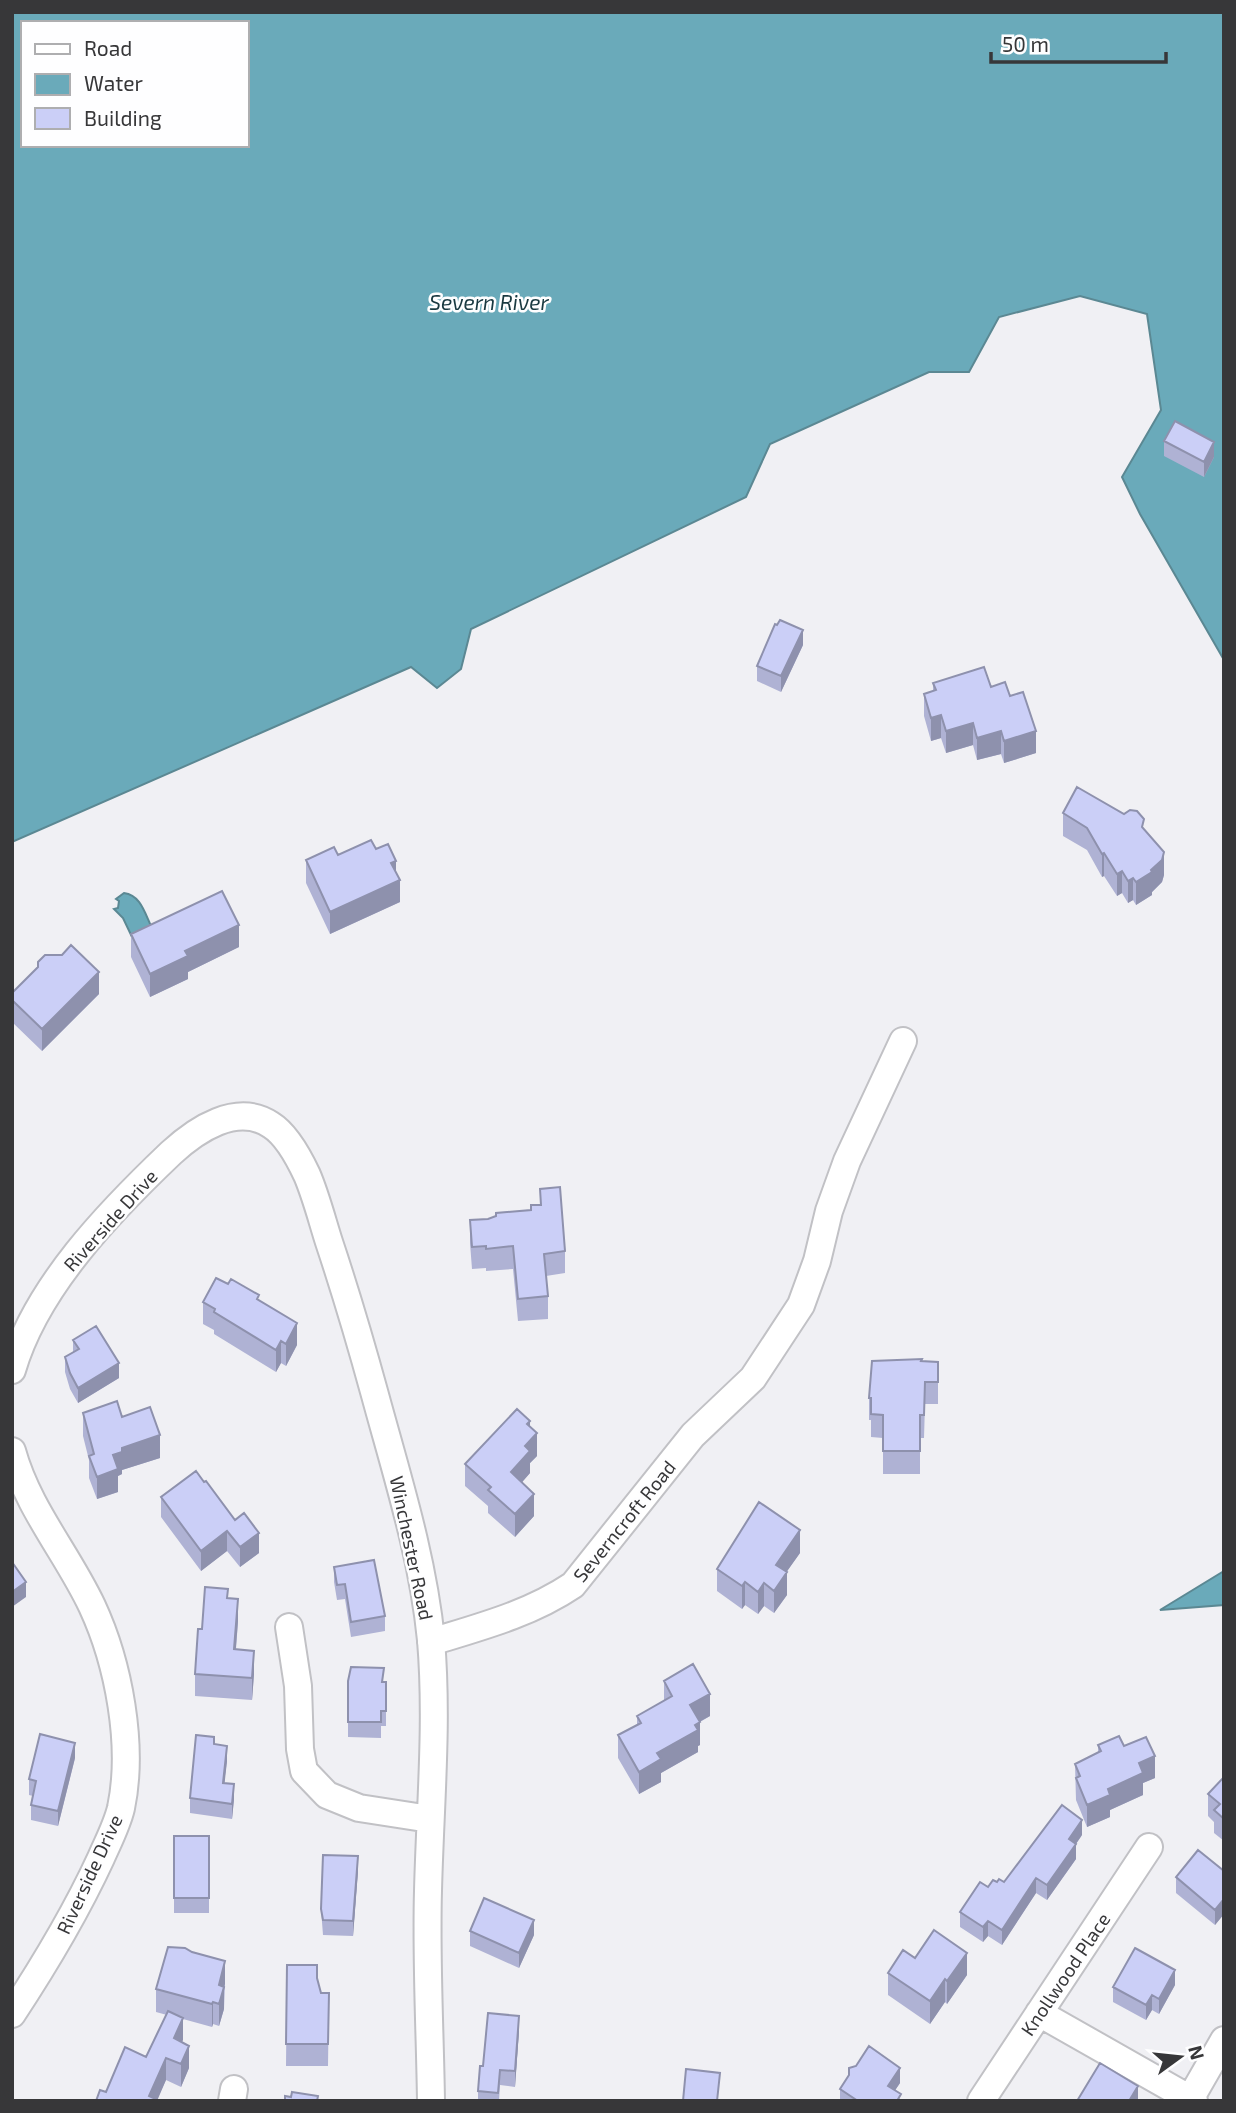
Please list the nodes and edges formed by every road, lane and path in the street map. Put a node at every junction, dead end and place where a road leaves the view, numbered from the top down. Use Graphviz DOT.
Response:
graph roads {
  1 [pos="903,1041"];
  2 [pos="252,1117"];
  3 [pos="12,1370"];
  4 [pos="12,1451"];
  5 [pos="289,1627"];
  6 [pos="431,1642"];
  7 [pos="430,1819"];
  8 [pos="1149,1847"];
  9 [pos="1039,2013"];
  10 [pos="12,2014"];
  11 [pos="1224,2040"];
  12 [pos="1191,2100"];
  13 [pos="432,2101"];
  14 [pos="981,2101"];
  1 -- 6 [label="street, Severncroft Road"];
  2 -- 3 [label="street, Riverside Drive"];
  2 -- 6 [label="street, Winchester Road"];
  4 -- 10 [label="street, Riverside Drive"];
  5 -- 7 [label="street"];
  6 -- 7 [label="street, Winchester Road"];
  7 -- 13 [label="street, Winchester Road"];
  8 -- 9 [label="street, Knollwood Place"];
  9 -- 12 [label="street"];
  9 -- 14 [label="street, Knollwood Place"];
  11 -- 12 [label="street"];
}
